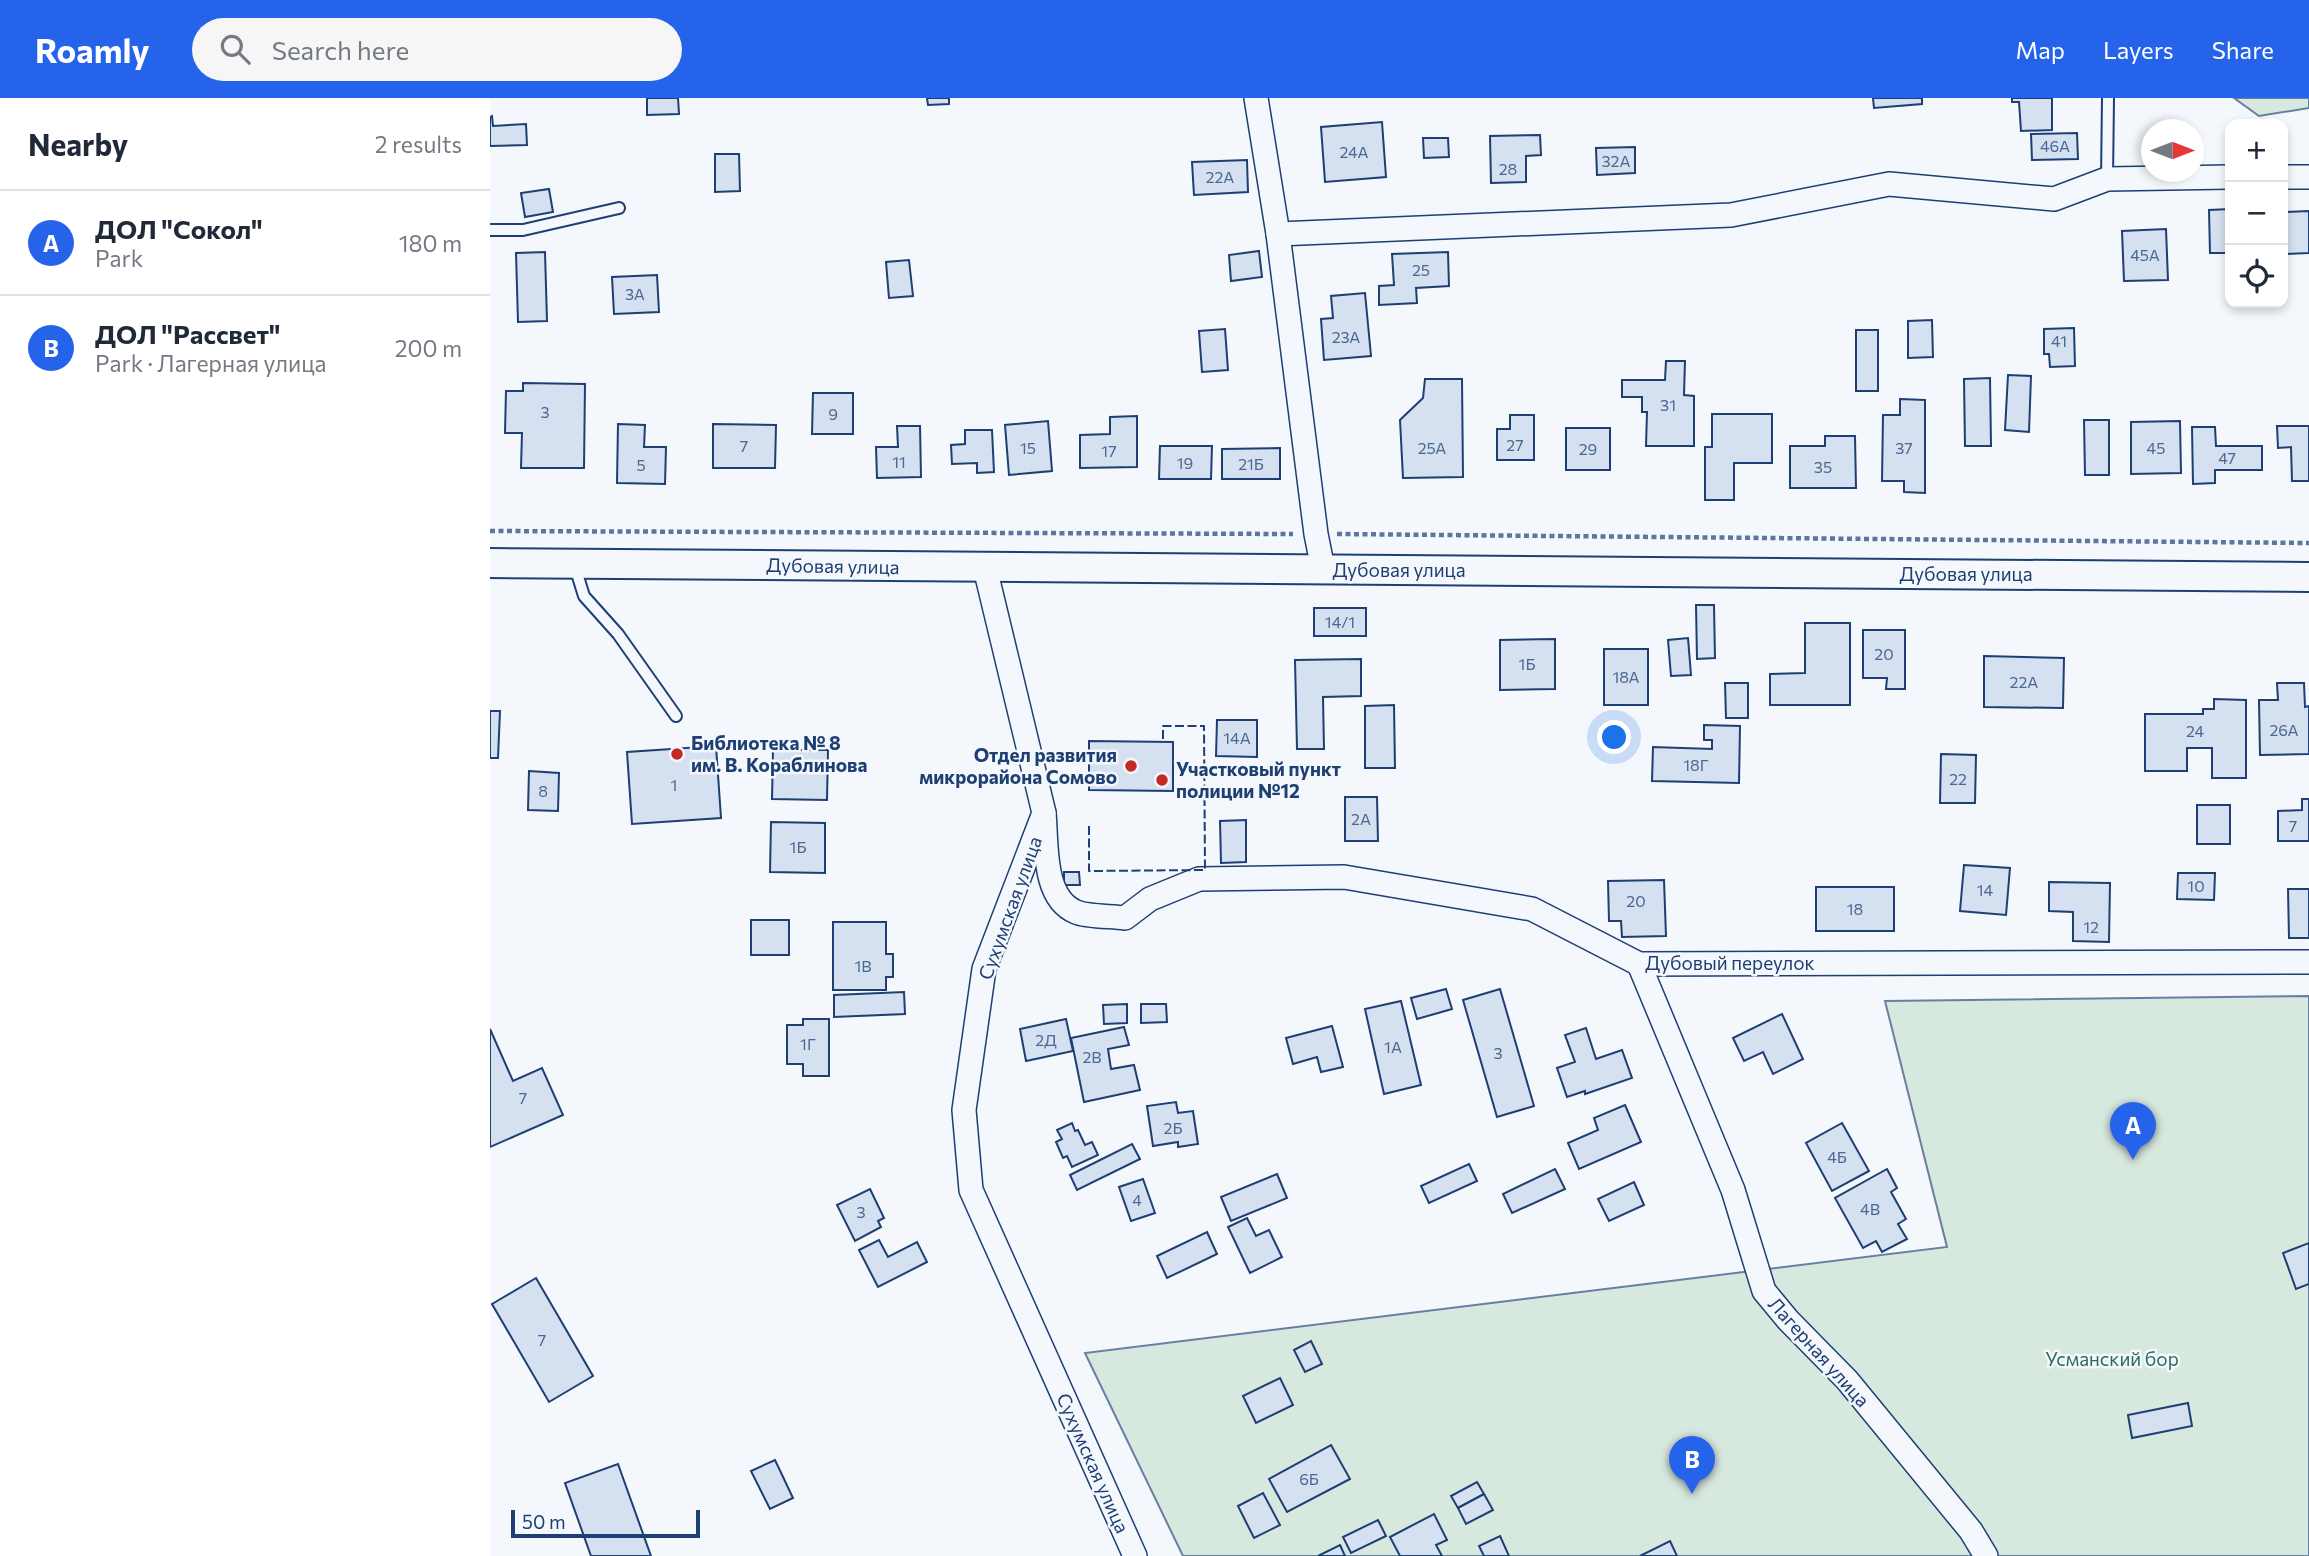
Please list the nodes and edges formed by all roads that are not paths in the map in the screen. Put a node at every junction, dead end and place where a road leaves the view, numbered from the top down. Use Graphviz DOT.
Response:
graph roads {
  1 [pos="1256,98"];
  2 [pos="2108,98"];
  3 [pos="2225,177"];
  4 [pos="2288,177"];
  5 [pos="2309,177"];
  6 [pos="2106,179"];
  7 [pos="619,208"];
  8 [pos="490,230"];
  9 [pos="1278,234"];
  10 [pos="490,563"];
  11 [pos="575,564"];
  12 [pos="985,568"];
  13 [pos="1323,569"];
  14 [pos="2309,577"];
  15 [pos="676,716"];
  16 [pos="1044,813"];
  17 [pos="2309,962"];
  18 [pos="1639,964"];
  19 [pos="1135,1556"];
  20 [pos="1986,1556"];
  1 -- 9 [label="street"];
  2 -- 6 [label="lane"];
  3 -- 6 [label="street"];
  4 -- 5 [label="street"];
  6 -- 9 [label="street"];
  7 -- 8 [label="lane"];
  9 -- 13 [label="street"];
  10 -- 11 [label="street, Дубовая улица"];
  11 -- 12 [label="street, Дубовая улица"];
  11 -- 15 [label="lane"];
  12 -- 13 [label="street, Дубовая улица"];
  12 -- 16 [label="street, Сухумская улица"];
  13 -- 14 [label="street, Дубовая улица"];
  16 -- 18 [label="street, Дубовый переулок"];
  16 -- 19 [label="street, Сухумская улица"];
  17 -- 18 [label="street, Дубовый переулок"];
  18 -- 20 [label="street, Лагерная улица"];
}
